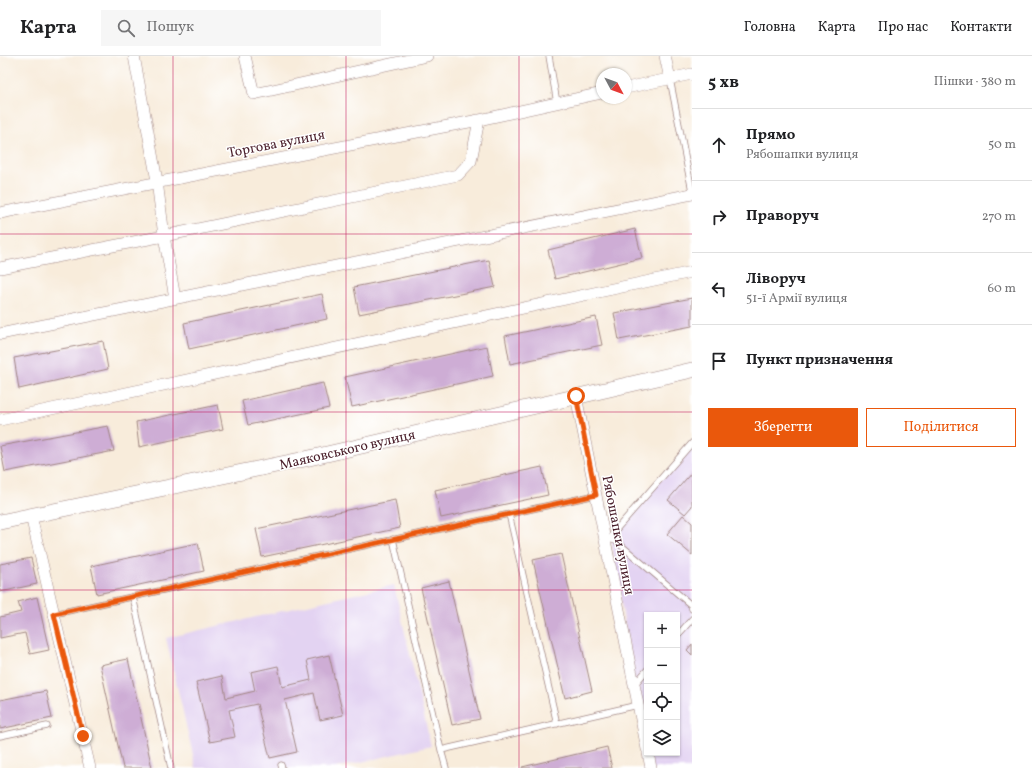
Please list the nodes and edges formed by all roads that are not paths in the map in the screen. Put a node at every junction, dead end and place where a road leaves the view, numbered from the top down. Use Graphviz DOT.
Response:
graph roads {
  1 [pos="134,56"];
  2 [pos="245,56"];
  3 [pos="427,56"];
  4 [pos="549,56"];
  5 [pos="665,56"];
  6 [pos="692,74"];
  7 [pos="670,79"];
  8 [pos="632,87"];
  9 [pos="596,94"];
  10 [pos="557,103"];
  11 [pos="479,120"];
  12 [pos="158,181"];
  13 [pos="692,192"];
  14 [pos="0,212"];
  15 [pos="164,236"];
  16 [pos="0,268"];
  17 [pos="692,272"];
  18 [pos="175,298"];
  19 [pos="0,334"];
  20 [pos="692,370"];
  21 [pos="576,396"];
  22 [pos="0,420"];
  23 [pos="692,443"];
  24 [pos="596,495"];
  25 [pos="509,514"];
  26 [pos="31,516"];
  27 [pos="0,522"];
  28 [pos="393,539"];
  29 [pos="608,539"];
  30 [pos="133,597"];
  31 [pos="692,609"];
  32 [pos="55,618"];
  33 [pos="692,620"];
  34 [pos="680,633"];
  35 [pos="644,673"];
  36 [pos="634,685"];
  37 [pos="638,705"];
  38 [pos="557,724"];
  39 [pos="47,726"];
  40 [pos="644,735"];
  41 [pos="0,736"];
  42 [pos="441,750"];
  43 [pos="649,756"];
  44 [pos="90,768"];
  45 [pos="171,768"];
  46 [pos="446,768"];
  47 [pos="651,768"];
  1 -- 12 [label="street"];
  2 -- 3 [label="street"];
  4 -- 10 [label="lane"];
  5 -- 7 [label="street"];
  6 -- 7 [label="street"];
  7 -- 8 [label="street"];
  7 -- 13 [label="lane"];
  9 -- 10 [label="street, Торгова вулиця"];
  10 -- 11 [label="street, Торгова вулиця"];
  11 -- 12 [label="street, Торгова вулиця"];
  11 -- 15 [label="street"];
  12 -- 14 [label="street, Торгова вулиця"];
  12 -- 15 [label="street"];
  13 -- 18 [label="street"];
  15 -- 16 [label="street"];
  15 -- 18 [label="street"];
  17 -- 22 [label="street"];
  18 -- 19 [label="street"];
  20 -- 21 [label="main road, Маяковського вулиця"];
  21 -- 24 [label="street, Рябошапки вулиця"];
  21 -- 26 [label="main road, Маяковського вулиця"];
  23 -- 29 [label="lane"];
  24 -- 25 [label="lane"];
  24 -- 29 [label="street, Рябошапки вулиця"];
  25 -- 28 [label="lane"];
  25 -- 38 [label="lane"];
  26 -- 27 [label="main road, Маяковського вулиця"];
  26 -- 32 [label="street"];
  28 -- 30 [label="lane"];
  28 -- 42 [label="lane"];
  29 -- 31 [label="lane"];
  29 -- 36 [label="street, Рябошапки вулиця"];
  30 -- 32 [label="lane"];
  30 -- 45 [label="lane"];
  32 -- 44 [label="street"];
  33 -- 34 [label="lane"];
  35 -- 36 [label="lane"];
  36 -- 37 [label="street, Рябошапки вулиця"];
  37 -- 38 [label="lane"];
  37 -- 40 [label="street, Рябошапки вулиця"];
  38 -- 42 [label="lane"];
  39 -- 41 [label="lane"];
  42 -- 46 [label="lane"];
  43 -- 47 [label="street"];
}
